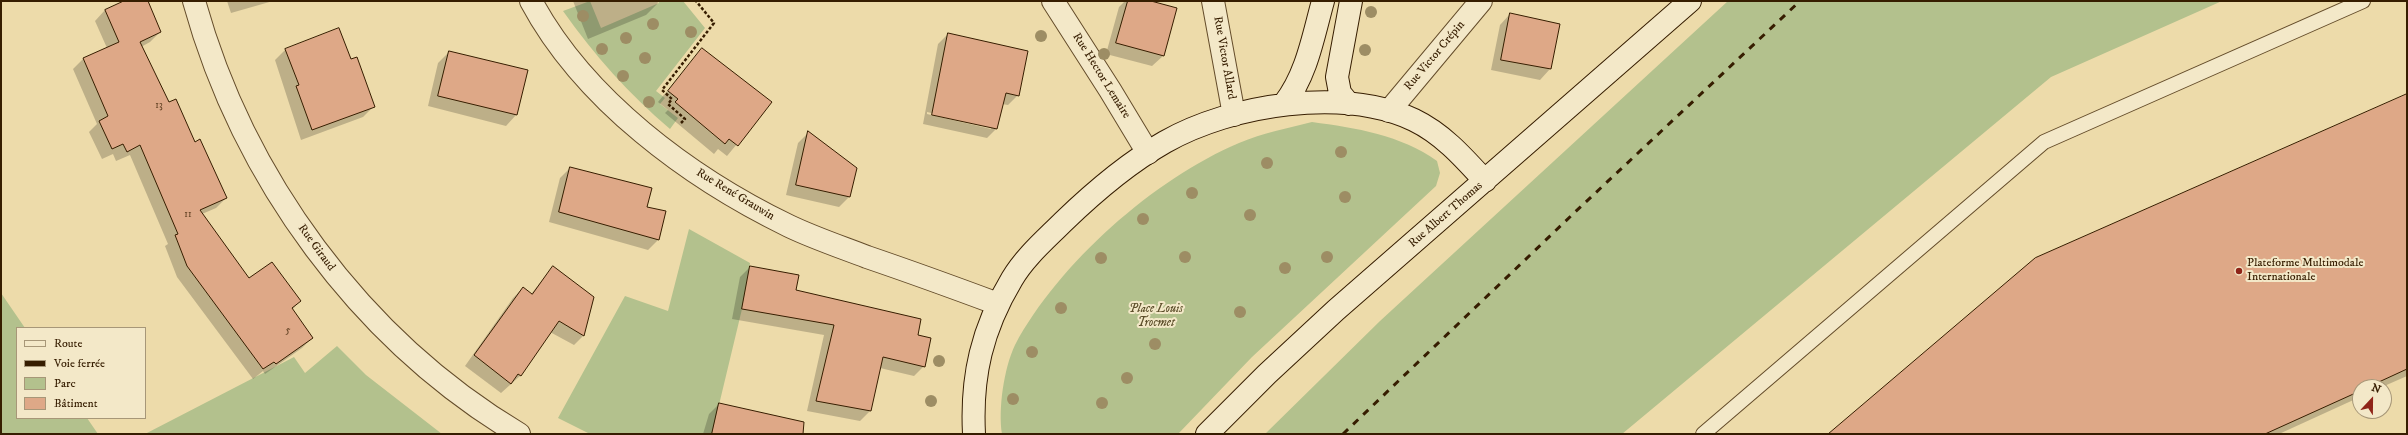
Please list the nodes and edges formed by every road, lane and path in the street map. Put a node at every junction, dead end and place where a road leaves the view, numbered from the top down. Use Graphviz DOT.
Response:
graph roads {
  1 [pos="194,1"];
  2 [pos="531,1"];
  3 [pos="696,1"];
  4 [pos="1053,1"];
  5 [pos="1213,1"];
  6 [pos="1324,1"];
  7 [pos="1351,1"];
  8 [pos="1481,1"];
  9 [pos="1690,1"];
  10 [pos="2363,1"];
  11 [pos="1284,104"];
  12 [pos="1349,104"];
  13 [pos="1389,111"];
  14 [pos="1234,115"];
  15 [pos="663,147"];
  16 [pos="1148,153"];
  17 [pos="1485,181"];
  18 [pos="998,304"];
  19 [pos="519,434"];
  20 [pos="974,434"];
  21 [pos="1207,434"];
  22 [pos="1703,434"];
  1 -- 19 [label="street, Rue Giraud"];
  2 -- 15 [label="street, Rue René Grauwin"];
  3 -- 15 [label="path"];
  4 -- 16 [label="street, Rue Hector Lemaire"];
  5 -- 14 [label="street, Rue Victor Allard"];
  6 -- 11 [label="street"];
  7 -- 12 [label="street"];
  8 -- 13 [label="street, Rue Victor Crépin"];
  9 -- 17 [label="street, Rue Albert Thomas"];
  10 -- 22 [label="lane"];
  11 -- 12 [label="street"];
  11 -- 14 [label="street"];
  12 -- 13 [label="street"];
  13 -- 17 [label="street"];
  14 -- 16 [label="street"];
  15 -- 18 [label="street, Rue René Grauwin"];
  16 -- 18 [label="street"];
  17 -- 21 [label="street, Rue Albert Thomas"];
  18 -- 20 [label="street"];
}
